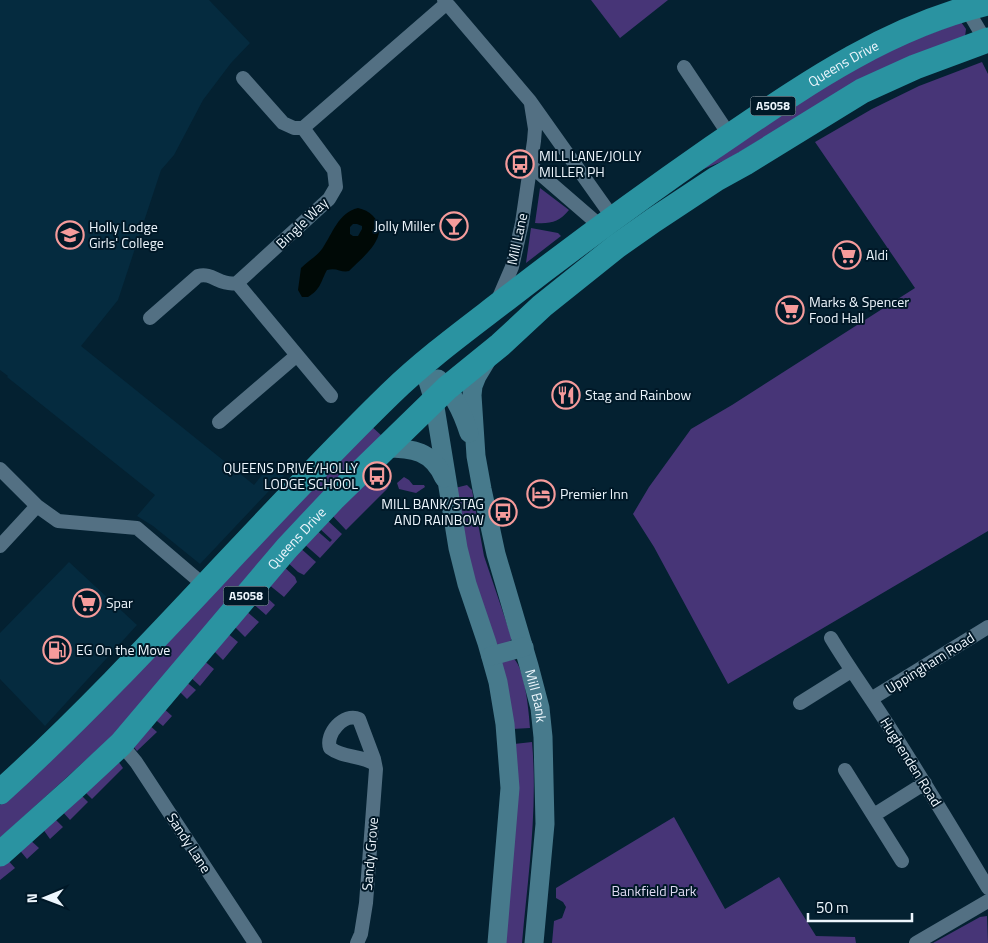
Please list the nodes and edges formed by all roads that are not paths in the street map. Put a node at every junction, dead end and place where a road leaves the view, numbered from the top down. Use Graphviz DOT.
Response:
graph roads {
  1 [pos="446,2"];
  2 [pos="972,4"];
  3 [pos="987,42"];
  4 [pos="684,67"];
  5 [pos="243,78"];
  6 [pos="530,101"];
  7 [pos="303,128"];
  8 [pos="730,136"];
  9 [pos="531,166"];
  10 [pos="607,222"];
  11 [pos="578,244"];
  12 [pos="617,246"];
  13 [pos="237,283"];
  14 [pos="494,309"];
  15 [pos="150,318"];
  16 [pos="500,345"];
  17 [pos="296,356"];
  18 [pos="423,365"];
  19 [pos="441,394"];
  20 [pos="331,396"];
  21 [pos="219,422"];
  22 [pos="385,448"];
  23 [pos="476,456"];
  24 [pos="0,469"];
  25 [pos="448,486"];
  26 [pos="37,506"];
  27 [pos="0,546"];
  28 [pos="205,586"];
  29 [pos="988,627"];
  30 [pos="831,638"];
  31 [pos="524,647"];
  32 [pos="491,656"];
  33 [pos="851,671"];
  34 [pos="871,699"];
  35 [pos="800,703"];
  36 [pos="121,744"];
  37 [pos="375,764"];
  38 [pos="845,770"];
  39 [pos="925,783"];
  40 [pos="0,792"];
  41 [pos="874,816"];
  42 [pos="0,854"];
  43 [pos="902,861"];
  44 [pos="988,888"];
  45 [pos="988,901"];
  46 [pos="255,943"];
  47 [pos="357,943"];
  48 [pos="497,943"];
  49 [pos="534,943"];
  50 [pos="916,943"];
  1 -- 6 [label="street"];
  1 -- 7 [label="street"];
  2 -- 3 [label="street"];
  2 -- 8 [label="highway, Queens Drive / A5058"];
  3 -- 12 [label="highway, Queens Drive / A5058"];
  4 -- 8 [label="street"];
  5 -- 7 [label="street"];
  6 -- 9 [label="street, Mill Lane"];
  6 -- 10 [label="street"];
  7 -- 13 [label="street, Bingle Way"];
  8 -- 10 [label="highway, Queens Drive / A5058"];
  9 -- 10 [label="street"];
  9 -- 14 [label="street, Mill Lane"];
  10 -- 11 [label="highway, Queens Drive / A5058"];
  10 -- 12 [label="street"];
  11 -- 12 [label="highway"];
  11 -- 14 [label="highway, Queens Drive / A5058"];
  12 -- 16 [label="highway, Queens Drive / A5058"];
  13 -- 15 [label="street"];
  13 -- 17 [label="street"];
  14 -- 18 [label="highway, Queens Drive / A5058"];
  16 -- 19 [label="highway, Queens Drive / A5058"];
  16 -- 23 [label="street, Mill Bank"];
  17 -- 20 [label="street"];
  17 -- 21 [label="street"];
  18 -- 19 [label="street, Mill Bank"];
  18 -- 28 [label="highway, Queens Drive / A5058"];
  19 -- 22 [label="highway, Queens Drive / A5058"];
  19 -- 23 [label="street, Mill Bank"];
  19 -- 25 [label="street"];
  22 -- 25 [label="street"];
  22 -- 36 [label="highway, Queens Drive / A5058"];
  23 -- 31 [label="street, Mill Bank"];
  24 -- 26 [label="street"];
  25 -- 32 [label="street"];
  26 -- 27 [label="street"];
  26 -- 28 [label="street"];
  28 -- 40 [label="highway, Queens Drive / A5058"];
  29 -- 34 [label="street, Uppingham Road"];
  30 -- 33 [label="street, Hughenden Road"];
  31 -- 32 [label="street"];
  31 -- 49 [label="street, Mill Bank"];
  32 -- 48 [label="street"];
  33 -- 34 [label="street, Hughenden Road"];
  33 -- 35 [label="street"];
  34 -- 39 [label="street, Hughenden Road"];
  36 -- 42 [label="highway, Queens Drive / A5058"];
  36 -- 46 [label="street, Sandy Lane"];
  37 -- 47 [label="street, Sandy Grove"];
  38 -- 41 [label="street"];
  39 -- 41 [label="street"];
  39 -- 44 [label="street, Hughenden Road"];
  41 -- 43 [label="street"];
  45 -- 50 [label="street"];
}
